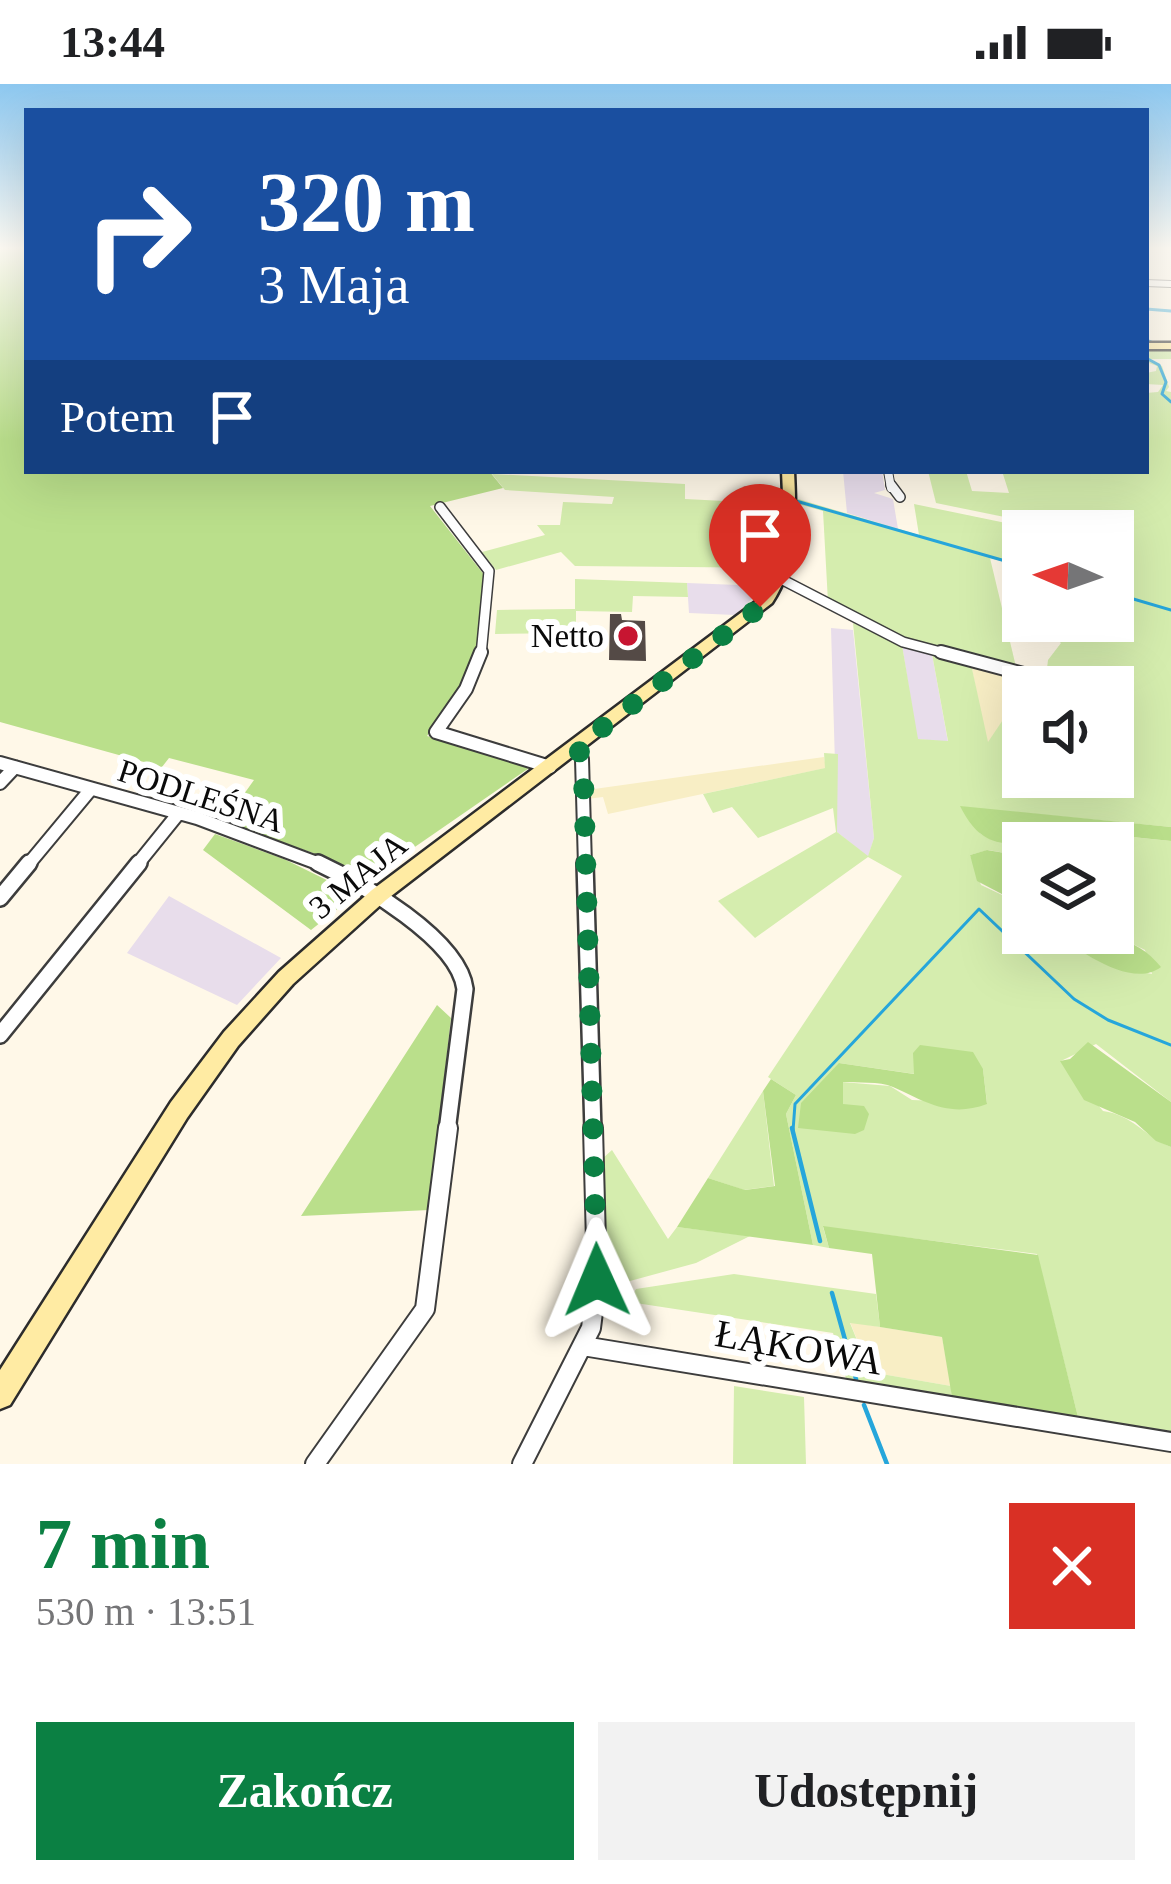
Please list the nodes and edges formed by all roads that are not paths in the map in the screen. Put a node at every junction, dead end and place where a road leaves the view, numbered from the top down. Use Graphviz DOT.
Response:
graph roads {
  1 [pos="788,474"];
  2 [pos="888,474"];
  3 [pos="900,497"];
  4 [pos="440,507"];
  5 [pos="781,579"];
  6 [pos="1002,669"];
  7 [pos="577,747"];
  8 [pos="7,765"];
  9 [pos="550,767"];
  10 [pos="0,783"];
  11 [pos="91,789"];
  12 [pos="178,814"];
  13 [pos="379,895"];
  14 [pos="0,898"];
  15 [pos="0,1035"];
  16 [pos="583,1346"];
  17 [pos="0,1395"];
  18 [pos="1171,1442"];
  19 [pos="315,1464"];
  20 [pos="522,1464"];
  1 -- 5 [label="street"];
  2 -- 3 [label="street"];
  4 -- 9 [label="street"];
  5 -- 6 [label="street"];
  5 -- 7 [label="street, 3 MAJA"];
  7 -- 9 [label="street, 3 MAJA"];
  7 -- 16 [label="street"];
  8 -- 10 [label="street"];
  8 -- 11 [label="street, PODLEŚNA"];
  9 -- 13 [label="street, 3 MAJA"];
  11 -- 12 [label="street, PODLEŚNA"];
  11 -- 14 [label="street"];
  12 -- 13 [label="street, PODLEŚNA"];
  12 -- 15 [label="street"];
  13 -- 17 [label="street, 3 MAJA"];
  13 -- 19 [label="street, PODLEŚNA"];
  16 -- 18 [label="street, ŁĄKOWA"];
  16 -- 20 [label="street"];
}
